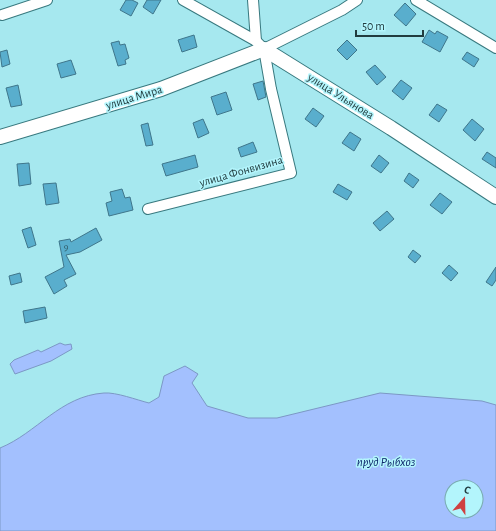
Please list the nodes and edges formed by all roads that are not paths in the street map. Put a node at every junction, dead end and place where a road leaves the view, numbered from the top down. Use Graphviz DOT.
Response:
graph roads {
  1 [pos="47,0"];
  2 [pos="183,0"];
  3 [pos="253,0"];
  4 [pos="358,0"];
  5 [pos="416,0"];
  6 [pos="2,15"];
  7 [pos="260,45"];
  8 [pos="496,48"];
  9 [pos="0,137"];
  10 [pos="496,196"];
  11 [pos="148,209"];
  1 -- 6 [label="street"];
  2 -- 7 [label="street, улица Ульянова"];
  3 -- 7 [label="street"];
  4 -- 7 [label="street"];
  5 -- 8 [label="street"];
  7 -- 9 [label="street, улица Мира"];
  7 -- 10 [label="street, улица Ульянова"];
  7 -- 11 [label="street, улица Фонвизина"];
}
